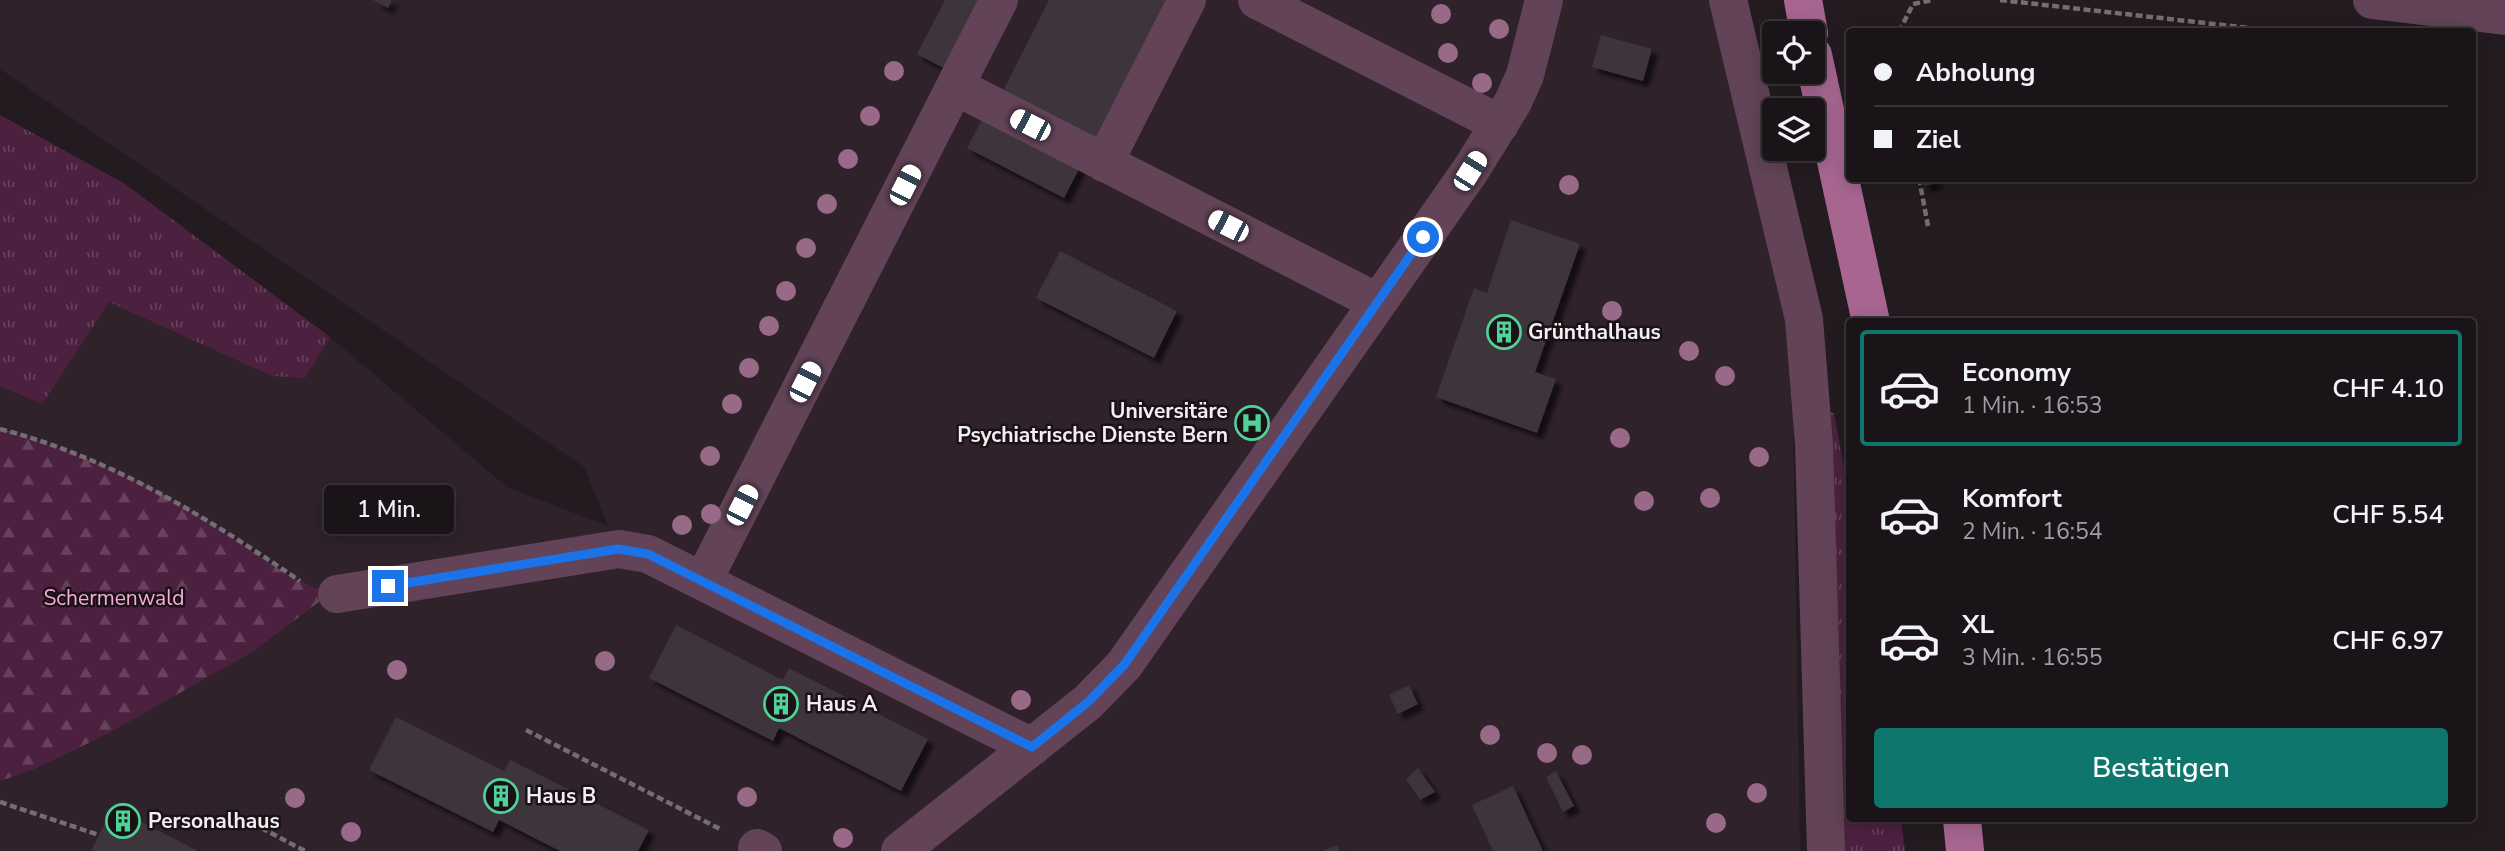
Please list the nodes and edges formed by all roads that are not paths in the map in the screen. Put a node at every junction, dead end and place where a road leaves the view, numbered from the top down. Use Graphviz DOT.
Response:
graph roads {
  1 [pos="999,0"];
  2 [pos="1188,0"];
  3 [pos="1257,0"];
  4 [pos="1544,0"];
  5 [pos="1728,0"];
  6 [pos="1803,0"];
  7 [pos="2372,0"];
  8 [pos="1308,11"];
  9 [pos="2505,16"];
  10 [pos="1807,21"];
  11 [pos="1819,84"];
  12 [pos="955,86"];
  13 [pos="1500,124"];
  14 [pos="1104,163"];
  15 [pos="1377,302"];
  16 [pos="1870,318"];
  17 [pos="705,579"];
  18 [pos="337,594"];
  19 [pos="1032,747"];
  20 [pos="1962,822"];
  21 [pos="944,843"];
  22 [pos="900,851"];
  23 [pos="1826,851"];
  24 [pos="1965,851"];
  1 -- 12 [label="street"];
  2 -- 14 [label="street"];
  3 -- 8 [label="street"];
  4 -- 13 [label="street"];
  5 -- 23 [label="street"];
  6 -- 10 [label="main road"];
  7 -- 9 [label="street"];
  8 -- 13 [label="street"];
  11 -- 16 [label="main road"];
  12 -- 14 [label="street"];
  12 -- 17 [label="street"];
  13 -- 15 [label="street"];
  14 -- 15 [label="street"];
  15 -- 19 [label="street"];
  17 -- 18 [label="street"];
  17 -- 19 [label="street"];
  19 -- 21 [label="street"];
  20 -- 24 [label="main road"];
  21 -- 22 [label="street"];
}
